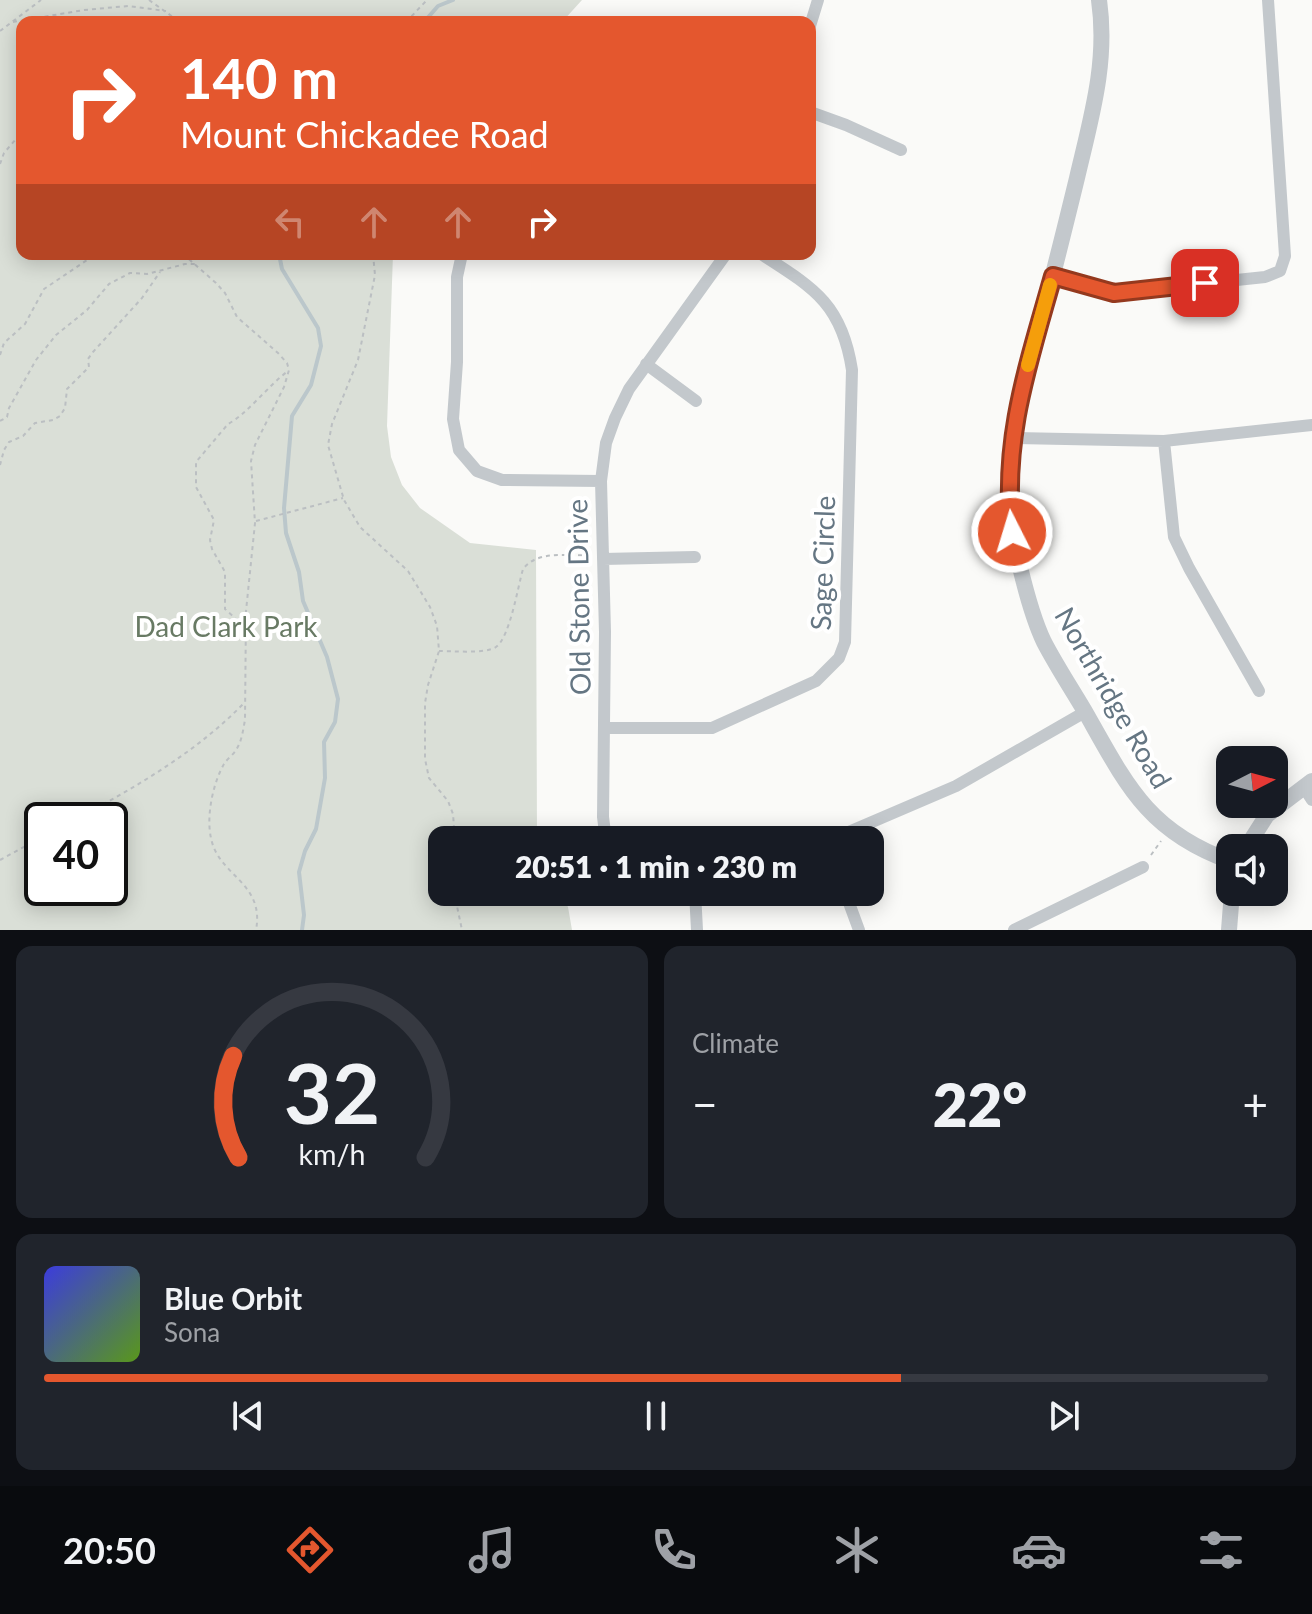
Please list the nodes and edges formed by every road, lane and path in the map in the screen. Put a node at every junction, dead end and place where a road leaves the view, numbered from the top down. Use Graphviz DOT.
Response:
graph roads {
  1 [pos="41,0"];
  2 [pos="149,0"];
  3 [pos="427,0"];
  4 [pos="1099,0"];
  5 [pos="1268,0"];
  6 [pos="166,11"];
  7 [pos="21,16"];
  8 [pos="48,16"];
  9 [pos="172,16"];
  10 [pos="412,16"];
  11 [pos="16,20"];
  12 [pos="16,21"];
  13 [pos="13,22"];
  14 [pos="0,31"];
  15 [pos="816,115"];
  16 [pos="16,139"];
  17 [pos="901,150"];
  18 [pos="0,164"];
  19 [pos="87,260"];
  20 [pos="190,260"];
  21 [pos="374,260"];
  22 [pos="461,260"];
  23 [pos="722,260"];
  24 [pos="770,260"];
  25 [pos="195,264"];
  26 [pos="161,271"];
  27 [pos="1053,276"];
  28 [pos="0,355"];
  29 [pos="646,364"];
  30 [pos="289,370"];
  31 [pos="696,401"];
  32 [pos="0,421"];
  33 [pos="1312,425"];
  34 [pos="1012,438"];
  35 [pos="1164,441"];
  36 [pos="0,465"];
  37 [pos="601,481"];
  38 [pos="343,498"];
  39 [pos="255,521"];
  40 [pos="603,556"];
  41 [pos="695,557"];
  42 [pos="246,623"];
  43 [pos="439,651"];
  44 [pos="1259,691"];
  45 [pos="245,703"];
  46 [pos="1085,712"];
  47 [pos="604,728"];
  48 [pos="1309,789"];
  49 [pos="106,802"];
  50 [pos="454,826"];
  51 [pos="604,826"];
  52 [pos="863,826"];
  53 [pos="1169,831"];
  54 [pos="1255,834"];
  55 [pos="24,847"];
  56 [pos="1216,856"];
  57 [pos="0,860"];
  58 [pos="1143,867"];
  59 [pos="457,906"];
  60 [pos="696,906"];
  61 [pos="850,906"];
  62 [pos="1231,906"];
  63 [pos="256,930"];
  64 [pos="462,930"];
  65 [pos="697,930"];
  66 [pos="859,930"];
  67 [pos="1014,930"];
  68 [pos="1229,930"];
  1 -- 7 [label="path"];
  2 -- 6 [label="path"];
  3 -- 10 [label="path"];
  4 -- 27 [label="street, Northridge Road"];
  5 -- 27 [label="street"];
  6 -- 8 [label="path"];
  6 -- 9 [label="path"];
  11 -- 13 [label="path"];
  12 -- 13 [label="path"];
  13 -- 14 [label="path"];
  15 -- 17 [label="street"];
  16 -- 18 [label="path"];
  19 -- 28 [label="path"];
  20 -- 25 [label="path"];
  21 -- 38 [label="path"];
  22 -- 37 [label="street"];
  23 -- 29 [label="street, Old Stone Drive"];
  24 -- 47 [label="street, Sage Circle"];
  25 -- 26 [label="path"];
  25 -- 30 [label="path"];
  26 -- 32 [label="path"];
  26 -- 36 [label="path"];
  27 -- 34 [label="street, Northridge Road"];
  29 -- 31 [label="street"];
  29 -- 37 [label="street, Old Stone Drive"];
  30 -- 39 [label="path"];
  30 -- 42 [label="path"];
  33 -- 35 [label="street"];
  34 -- 35 [label="street"];
  34 -- 46 [label="street, Northridge Road"];
  35 -- 44 [label="street"];
  37 -- 40 [label="street, Old Stone Drive"];
  38 -- 39 [label="path"];
  38 -- 43 [label="path"];
  39 -- 42 [label="path"];
  40 -- 41 [label="street"];
  40 -- 43 [label="path"];
  40 -- 47 [label="street, Old Stone Drive"];
  42 -- 45 [label="path"];
  43 -- 50 [label="path"];
  45 -- 49 [label="path"];
  45 -- 63 [label="path"];
  46 -- 52 [label="street"];
  46 -- 53 [label="street, Northridge Road"];
  47 -- 51 [label="street, Old Stone Drive"];
  48 -- 54 [label="street"];
  53 -- 56 [label="street, Northridge Road"];
  53 -- 58 [label="path"];
  55 -- 57 [label="path"];
  58 -- 67 [label="street"];
  59 -- 64 [label="path"];
  60 -- 65 [label="street"];
  61 -- 66 [label="street"];
  62 -- 68 [label="street"];
}
